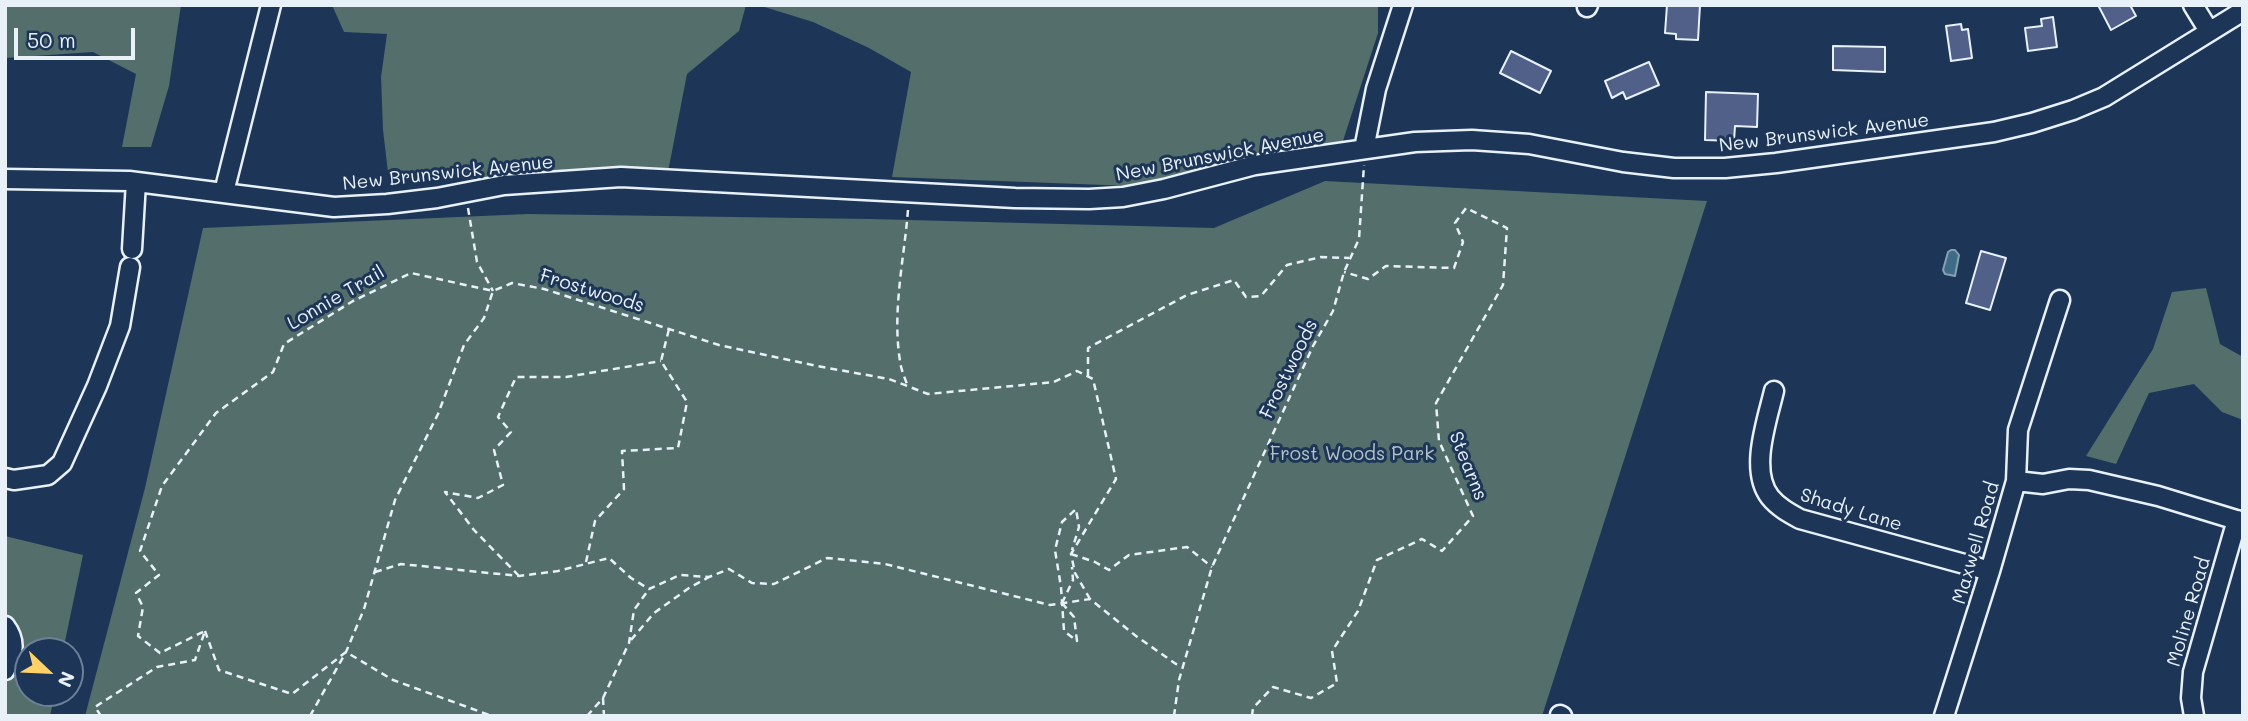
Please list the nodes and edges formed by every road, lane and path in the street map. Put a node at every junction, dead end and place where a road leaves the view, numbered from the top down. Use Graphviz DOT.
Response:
graph roads {
  1 [pos="271,5"];
  2 [pos="1403,5"];
  3 [pos="2193,5"];
  4 [pos="2243,11"];
  5 [pos="2209,32"];
  6 [pos="1364,149"];
  7 [pos="5,179"];
  8 [pos="136,182"];
  9 [pos="224,192"];
  10 [pos="464,192"];
  11 [pos="902,192"];
  12 [pos="1350,258"];
  13 [pos="1344,272"];
  14 [pos="493,291"];
  15 [pos="2060,300"];
  16 [pos="669,329"];
  17 [pos="660,361"];
  18 [pos="1088,376"];
  19 [pos="908,387"];
  20 [pos="1773,391"];
  21 [pos="5,478"];
  22 [pos="2016,481"];
  23 [pos="2240,521"];
  24 [pos="1071,554"];
  25 [pos="586,564"];
  26 [pos="1212,567"];
  27 [pos="1990,571"];
  28 [pos="375,572"];
  29 [pos="519,576"];
  30 [pos="709,577"];
  31 [pos="649,589"];
  32 [pos="1090,599"];
  33 [pos="1062,603"];
  34 [pos="5,626"];
  35 [pos="205,631"];
  36 [pos="629,643"];
  37 [pos="346,652"];
  38 [pos="1183,666"];
  39 [pos="5,670"];
  40 [pos="603,698"];
  41 [pos="101,716"];
  42 [pos="310,716"];
  43 [pos="492,716"];
  44 [pos="587,716"];
  45 [pos="604,716"];
  46 [pos="1174,716"];
  47 [pos="1252,716"];
  48 [pos="1944,716"];
  49 [pos="2194,716"];
  1 -- 9 [label="street"];
  2 -- 6 [label="street"];
  3 -- 5 [label="street"];
  4 -- 5 [label="street, New Brunswick Avenue"];
  5 -- 6 [label="street, New Brunswick Avenue"];
  6 -- 11 [label="street, New Brunswick Avenue"];
  6 -- 12 [label="path, Frostwoods"];
  7 -- 8 [label="street, New Brunswick Avenue"];
  8 -- 9 [label="street, New Brunswick Avenue"];
  8 -- 21 [label="street"];
  9 -- 10 [label="street, New Brunswick Avenue"];
  10 -- 11 [label="street, New Brunswick Avenue"];
  10 -- 14 [label="path"];
  11 -- 19 [label="path"];
  12 -- 13 [label="path, Frostwoods"];
  12 -- 18 [label="path"];
  13 -- 26 [label="path, Frostwoods"];
  13 -- 47 [label="path, Stearns"];
  14 -- 16 [label="path, Frostwoods"];
  14 -- 28 [label="path"];
  14 -- 35 [label="path, Lonnie Trail"];
  15 -- 22 [label="street, Maxwell Road"];
  16 -- 17 [label="path"];
  16 -- 19 [label="path, Frostwoods"];
  17 -- 25 [label="path"];
  17 -- 29 [label="path"];
  18 -- 19 [label="path, Frostwoods"];
  18 -- 24 [label="path"];
  20 -- 27 [label="street, Shady Lane"];
  22 -- 23 [label="street"];
  22 -- 27 [label="street, Maxwell Road"];
  23 -- 49 [label="street, Moline Road"];
  24 -- 26 [label="path"];
  24 -- 32 [label="path"];
  24 -- 33 [label="path"];
  24 -- 33 [label="path"];
  25 -- 29 [label="path"];
  25 -- 31 [label="path"];
  26 -- 38 [label="path, Frostwoods"];
  27 -- 48 [label="street, Maxwell Road"];
  28 -- 29 [label="path"];
  28 -- 37 [label="path"];
  30 -- 31 [label="path"];
  30 -- 33 [label="path"];
  30 -- 36 [label="path"];
  31 -- 36 [label="path"];
  32 -- 33 [label="path"];
  32 -- 38 [label="path"];
  33 -- 33 [label="path"];
  34 -- 39 [label="street"];
  35 -- 37 [label="path"];
  35 -- 41 [label="path"];
  36 -- 40 [label="path"];
  37 -- 42 [label="path"];
  37 -- 43 [label="path"];
  38 -- 46 [label="path, Frostwoods"];
  40 -- 44 [label="path"];
  40 -- 45 [label="path"];
}
